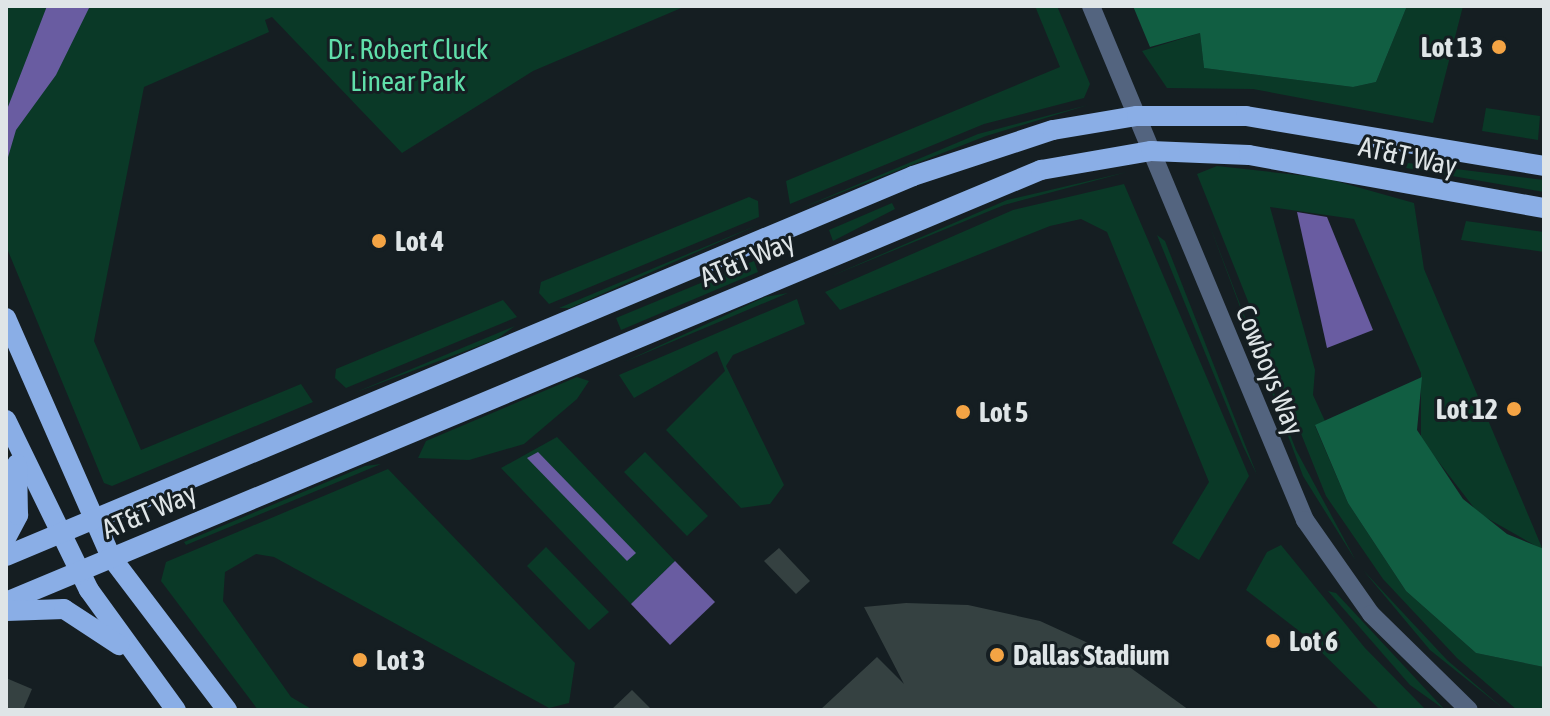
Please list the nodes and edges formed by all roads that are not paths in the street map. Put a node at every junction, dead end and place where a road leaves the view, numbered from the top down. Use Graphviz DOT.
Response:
graph roads {
  1 [pos="1091,6"];
  2 [pos="1137,116"];
  3 [pos="1151,151"];
  4 [pos="1544,166"];
  5 [pos="1544,208"];
  6 [pos="6,318"];
  7 [pos="8,425"];
  8 [pos="93,520"];
  9 [pos="60,533"];
  10 [pos="6,538"];
  11 [pos="6,556"];
  12 [pos="111,557"];
  13 [pos="78,572"];
  14 [pos="6,602"];
  15 [pos="6,611"];
  16 [pos="134,656"];
  17 [pos="176,710"];
  18 [pos="227,710"];
  19 [pos="1469,710"];
  1 -- 2 [label="street, Cowboys Way"];
  2 -- 3 [label="street, Cowboys Way"];
  2 -- 4 [label="main road, AT&T Way"];
  2 -- 8 [label="main road, AT&T Way"];
  3 -- 5 [label="main road, AT&T Way"];
  3 -- 12 [label="main road, AT&T Way"];
  3 -- 19 [label="street, Cowboys Way"];
  6 -- 8 [label="main road"];
  7 -- 9 [label="main road"];
  7 -- 10 [label="main road"];
  8 -- 9 [label="main road, AT&T Way"];
  8 -- 12 [label="main road"];
  9 -- 11 [label="main road, AT&T Way"];
  9 -- 13 [label="main road"];
  12 -- 13 [label="main road, AT&T Way"];
  12 -- 18 [label="main road"];
  13 -- 14 [label="main road, AT&T Way"];
  13 -- 16 [label="main road"];
  15 -- 16 [label="main road"];
  16 -- 17 [label="main road"];
}
